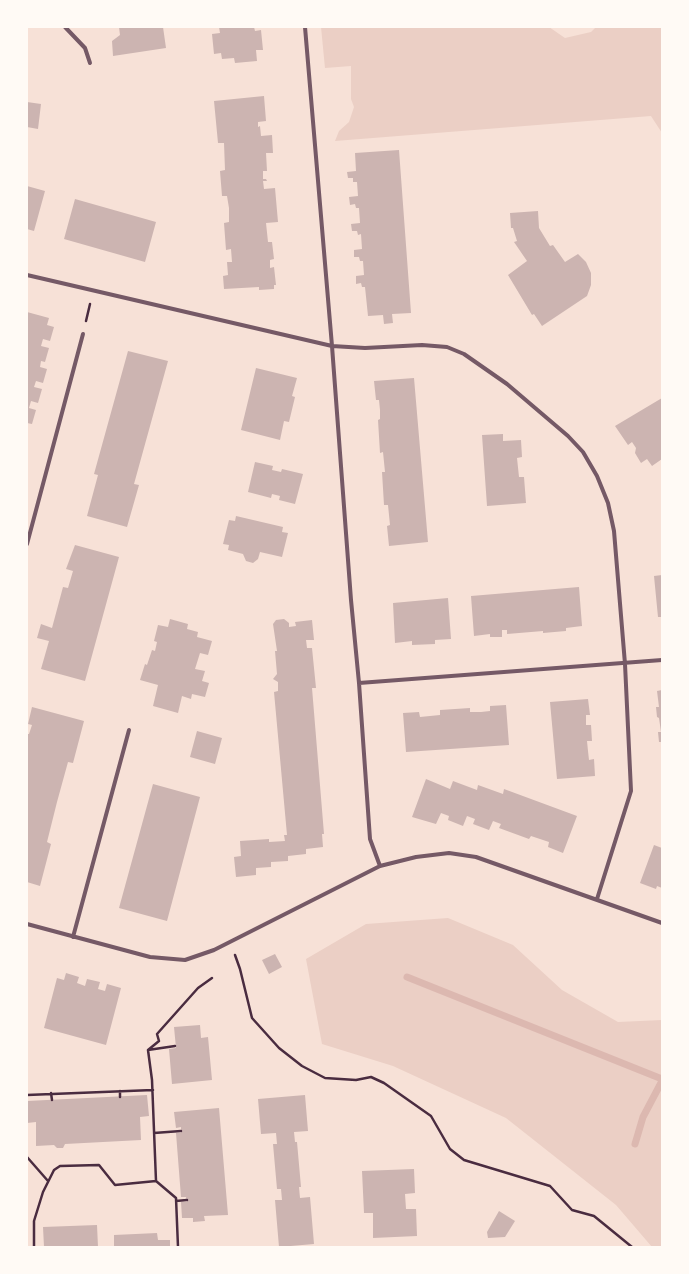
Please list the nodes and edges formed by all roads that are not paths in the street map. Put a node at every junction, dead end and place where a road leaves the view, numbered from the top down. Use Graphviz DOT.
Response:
graph roads {
  1 [pos="65,27"];
  2 [pos="305,27"];
  3 [pos="90,63"];
  4 [pos="27,275"];
  5 [pos="83,334"];
  6 [pos="332,346"];
  7 [pos="27,544"];
  8 [pos="662,660"];
  9 [pos="625,664"];
  10 [pos="360,682"];
  11 [pos="129,730"];
  12 [pos="380,866"];
  13 [pos="597,900"];
  14 [pos="662,923"];
  15 [pos="27,924"];
  16 [pos="73,937"];
  1 -- 3 [label="street"];
  2 -- 6 [label="street"];
  4 -- 6 [label="street"];
  5 -- 7 [label="street"];
  6 -- 9 [label="street"];
  6 -- 10 [label="street"];
  8 -- 9 [label="street"];
  9 -- 10 [label="street"];
  9 -- 13 [label="street"];
  10 -- 12 [label="street"];
  11 -- 16 [label="street"];
  12 -- 13 [label="street"];
  12 -- 16 [label="street"];
  13 -- 14 [label="street"];
  15 -- 16 [label="street"];
}
